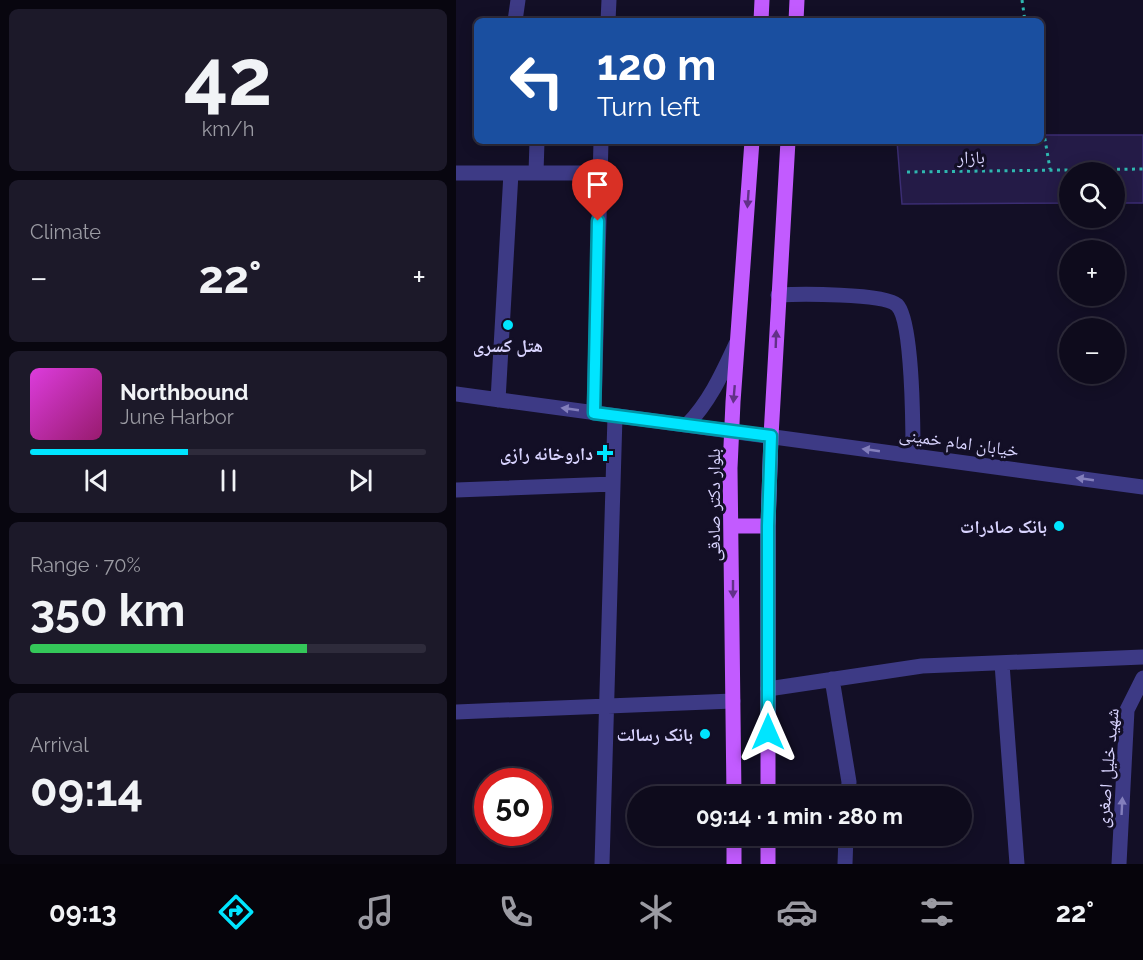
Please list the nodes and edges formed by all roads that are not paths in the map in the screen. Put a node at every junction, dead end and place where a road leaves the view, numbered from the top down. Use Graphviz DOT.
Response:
graph roads {
  1 [pos="518,0"];
  2 [pos="609,0"];
  3 [pos="762,0"];
  4 [pos="797,0"];
  5 [pos="515,18"];
  6 [pos="608,18"];
  7 [pos="760,18"];
  8 [pos="796,18"];
  9 [pos="537,144"];
  10 [pos="601,144"];
  11 [pos="752,144"];
  12 [pos="788,144"];
  13 [pos="456,173"];
  14 [pos="511,173"];
  15 [pos="536,173"];
  16 [pos="600,173"];
  17 [pos="778,295"];
  18 [pos="739,338"];
  19 [pos="456,394"];
  20 [pos="498,400"];
  21 [pos="594,413"];
  22 [pos="615,416"];
  23 [pos="687,425"];
  24 [pos="732,431"];
  25 [pos="771,436"];
  26 [pos="914,456"];
  27 [pos="613,484"];
  28 [pos="1143,487"];
  29 [pos="456,490"];
  30 [pos="732,526"];
  31 [pos="768,526"];
  32 [pos="1143,657"];
  33 [pos="1002,664"];
  34 [pos="1143,678"];
  35 [pos="832,679"];
  36 [pos="768,689"];
  37 [pos="733,701"];
  38 [pos="606,706"];
  39 [pos="456,712"];
  40 [pos="734,786"];
  41 [pos="768,786"];
  42 [pos="849,786"];
  43 [pos="734,846"];
  44 [pos="768,846"];
  45 [pos="846,846"];
  46 [pos="602,864"];
  47 [pos="734,864"];
  48 [pos="768,864"];
  49 [pos="845,864"];
  50 [pos="1017,864"];
  51 [pos="1119,864"];
  1 -- 5 [label="street"];
  2 -- 6 [label="street"];
  3 -- 7 [label="main road"];
  4 -- 8 [label="main road"];
  9 -- 15 [label="street"];
  10 -- 16 [label="street"];
  11 -- 18 [label="main road, بلوار دکتر صادقی, one-way"];
  12 -- 17 [label="main road"];
  13 -- 14 [label="street"];
  14 -- 15 [label="street"];
  14 -- 20 [label="street"];
  15 -- 16 [label="street"];
  16 -- 21 [label="street"];
  25 -- 17 [label="main road, one-way"];
  17 -- 26 [label="street"];
  18 -- 23 [label="street"];
  18 -- 24 [label="main road, بلوار دکتر صادقی, one-way"];
  19 -- 20 [label="street"];
  21 -- 20 [label="street, one-way"];
  21 -- 22 [label="street"];
  22 -- 23 [label="street"];
  22 -- 27 [label="street"];
  23 -- 24 [label="street"];
  24 -- 25 [label="street, خیابان امام خمینی"];
  24 -- 30 [label="main road, بلوار دکتر صادقی"];
  26 -- 25 [label="street, خیابان امام خمینی, one-way"];
  25 -- 31 [label="main road"];
  28 -- 26 [label="street, خیابان امام خمینی, one-way"];
  27 -- 29 [label="street"];
  27 -- 38 [label="street"];
  30 -- 31 [label="main road"];
  30 -- 37 [label="main road, بلوار دکتر صادقی, one-way"];
  31 -- 36 [label="main road"];
  32 -- 33 [label="street"];
  33 -- 35 [label="street"];
  33 -- 50 [label="street"];
  51 -- 34 [label="street, شهید خلیل اصغری, one-way"];
  35 -- 36 [label="street"];
  35 -- 42 [label="street"];
  36 -- 41 [label="main road"];
  37 -- 38 [label="street"];
  37 -- 40 [label="main road, بلوار دکتر صادقی"];
  38 -- 39 [label="street"];
  38 -- 46 [label="street"];
  43 -- 47 [label="main road"];
  44 -- 48 [label="main road"];
  45 -- 49 [label="street"];
}
